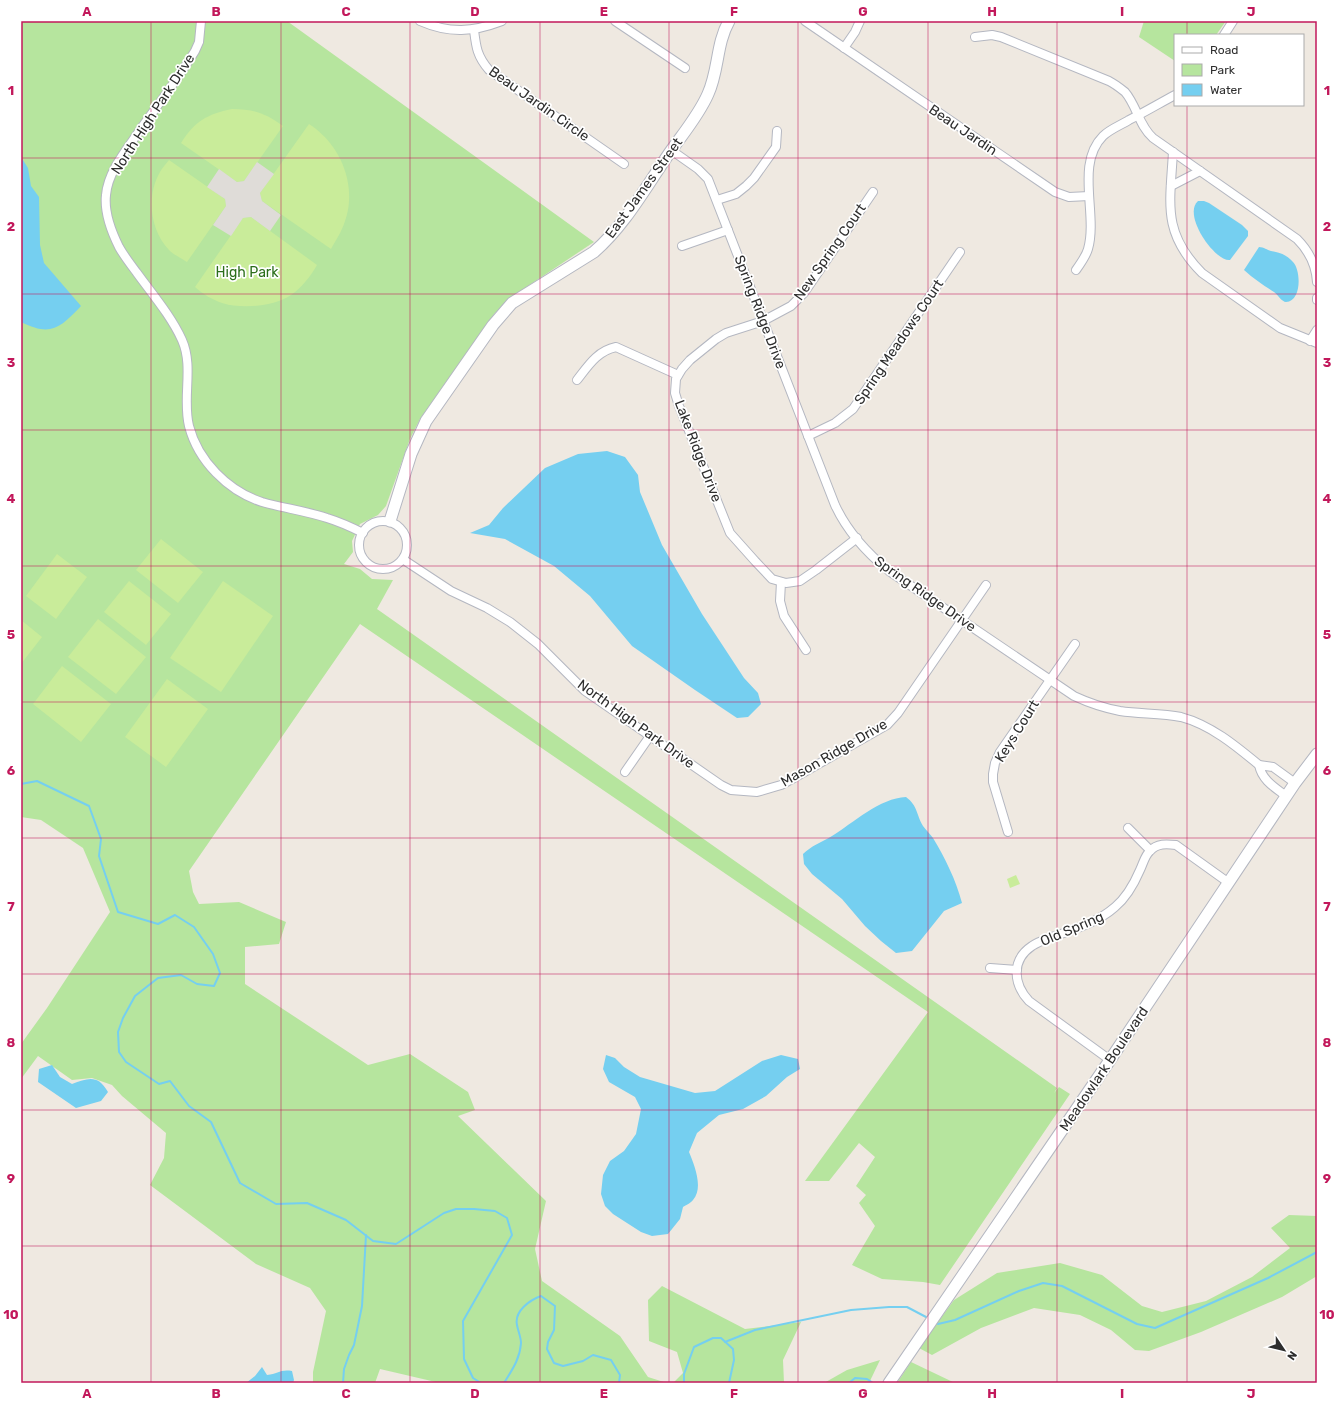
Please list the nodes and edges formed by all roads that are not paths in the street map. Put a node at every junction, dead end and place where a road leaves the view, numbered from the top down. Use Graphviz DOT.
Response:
graph roads {
  1 [pos="201,21"];
  2 [pos="420,21"];
  3 [pos="502,21"];
  4 [pos="615,21"];
  5 [pos="729,21"];
  6 [pos="806,21"];
  7 [pos="860,21"];
  8 [pos="1233,21"];
  9 [pos="474,30"];
  10 [pos="1225,34"];
  11 [pos="975,37"];
  12 [pos="844,48"];
  13 [pos="685,68"];
  14 [pos="1174,96"];
  15 [pos="1138,115"];
  16 [pos="777,131"];
  17 [pos="672,150"];
  18 [pos="1173,152"];
  19 [pos="624,164"];
  20 [pos="1200,171"];
  21 [pos="1171,186"];
  22 [pos="873,192"];
  23 [pos="1089,196"];
  24 [pos="717,200"];
  25 [pos="728,230"];
  26 [pos="682,246"];
  27 [pos="960,252"];
  28 [pos="1076,270"];
  29 [pos="1317,282"];
  30 [pos="763,321"];
  31 [pos="1317,330"];
  32 [pos="1314,342"];
  33 [pos="678,375"];
  34 [pos="577,380"];
  35 [pos="808,436"];
  36 [pos="390,521"];
  37 [pos="363,533"];
  38 [pos="857,538"];
  39 [pos="404,560"];
  40 [pos="781,582"];
  41 [pos="986,585"];
  42 [pos="961,621"];
  43 [pos="1075,644"];
  44 [pos="806,650"];
  45 [pos="1050,680"];
  46 [pos="650,736"];
  47 [pos="1317,754"];
  48 [pos="1259,765"];
  49 [pos="625,772"];
  50 [pos="1295,783"];
  51 [pos="757,792"];
  52 [pos="1286,796"];
  53 [pos="1128,828"];
  54 [pos="1008,832"];
  55 [pos="1150,850"];
  56 [pos="1229,882"];
  57 [pos="990,968"];
  58 [pos="1016,970"];
  59 [pos="1110,1060"];
  60 [pos="891,1380"];
  1 -- 37 [label="street, North High Park Drive"];
  2 -- 9 [label="street"];
  3 -- 9 [label="street"];
  4 -- 13 [label="street"];
  5 -- 17 [label="street, East James Street"];
  6 -- 12 [label="street, Beau Jardin"];
  7 -- 12 [label="street"];
  8 -- 10 [label="street"];
  9 -- 19 [label="street, Beau Jardin Circle"];
  11 -- 15 [label="street"];
  12 -- 23 [label="street, Beau Jardin"];
  14 -- 15 [label="street"];
  15 -- 18 [label="street"];
  15 -- 23 [label="street"];
  16 -- 24 [label="street"];
  17 -- 24 [label="street, Spring Ridge Drive"];
  17 -- 36 [label="street, East James Street"];
  18 -- 20 [label="street"];
  18 -- 21 [label="street"];
  20 -- 21 [label="street"];
  20 -- 29 [label="street"];
  21 -- 32 [label="street"];
  22 -- 30 [label="street, New Spring Court"];
  23 -- 28 [label="street"];
  24 -- 25 [label="street, Spring Ridge Drive"];
  25 -- 26 [label="street"];
  25 -- 30 [label="street, Spring Ridge Drive"];
  27 -- 35 [label="street, Spring Meadows Court"];
  30 -- 33 [label="street"];
  30 -- 35 [label="street, Spring Ridge Drive"];
  31 -- 32 [label="street"];
  33 -- 34 [label="street"];
  33 -- 40 [label="street, Lake Ridge Drive"];
  35 -- 38 [label="street, Spring Ridge Drive"];
  36 -- 37 [label="street"];
  36 -- 39 [label="street"];
  37 -- 39 [label="street"];
  38 -- 40 [label="street"];
  38 -- 42 [label="street, Spring Ridge Drive"];
  39 -- 46 [label="street, North High Park Drive"];
  40 -- 44 [label="street"];
  41 -- 42 [label="street, Mason Ridge Drive"];
  42 -- 45 [label="street, Spring Ridge Drive"];
  42 -- 51 [label="street, Mason Ridge Drive"];
  43 -- 45 [label="street, Keys Court"];
  45 -- 48 [label="street, Spring Ridge Drive"];
  45 -- 54 [label="street, Keys Court"];
  46 -- 49 [label="street"];
  46 -- 51 [label="street, North High Park Drive"];
  47 -- 50 [label="street, Meadowlark Boulevard"];
  48 -- 50 [label="street, Spring Ridge Drive"];
  48 -- 52 [label="street, Spring Ridge Drive"];
  50 -- 52 [label="street, Meadowlark Boulevard"];
  52 -- 56 [label="street, Meadowlark Boulevard"];
  53 -- 55 [label="street"];
  55 -- 56 [label="street"];
  55 -- 58 [label="street, Old Spring"];
  56 -- 59 [label="street, Meadowlark Boulevard"];
  57 -- 58 [label="street"];
  58 -- 59 [label="street"];
  59 -- 60 [label="street, Meadowlark Boulevard"];
}
